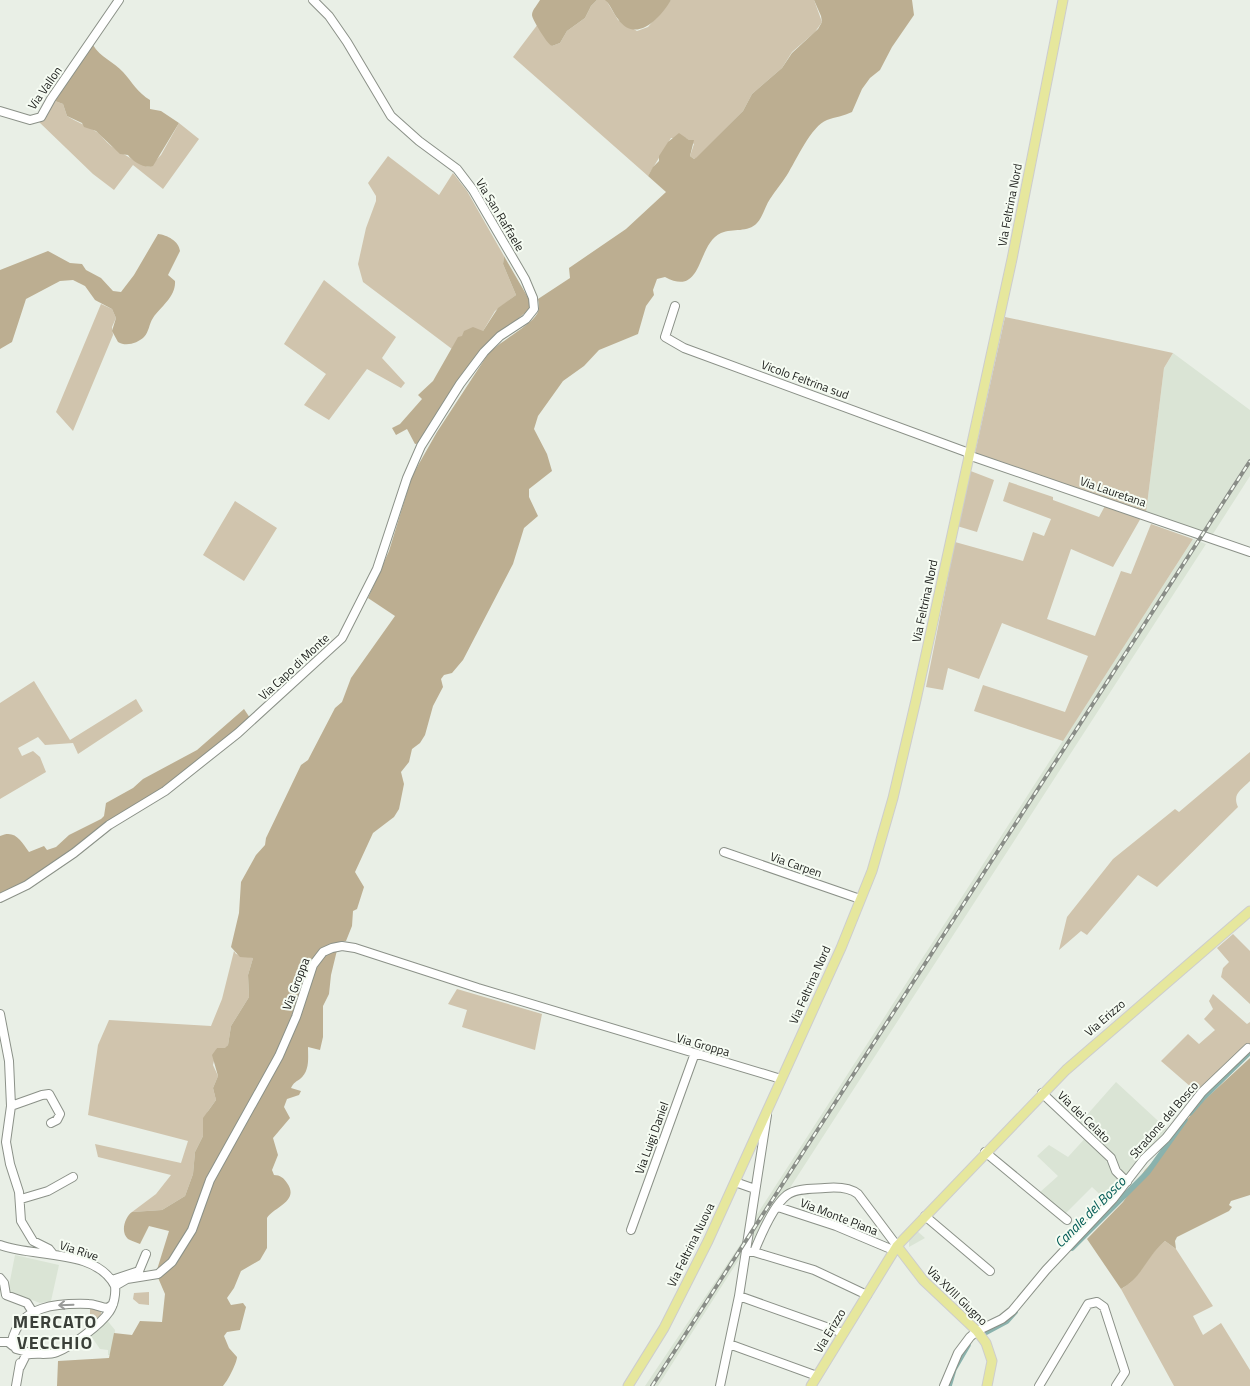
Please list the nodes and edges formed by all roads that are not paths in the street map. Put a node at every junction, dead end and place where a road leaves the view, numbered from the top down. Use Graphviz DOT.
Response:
graph roads {
  1 [pos="119,0"];
  2 [pos="313,0"];
  3 [pos="1063,0"];
  4 [pos="0,111"];
  5 [pos="675,306"];
  6 [pos="531,315"];
  7 [pos="969,454"];
  8 [pos="1250,552"];
  9 [pos="724,852"];
  10 [pos="0,898"];
  11 [pos="860,899"];
  12 [pos="1250,911"];
  13 [pos="0,1014"];
  14 [pos="1248,1048"];
  15 [pos="695,1053"];
  16 [pos="782,1079"];
  17 [pos="1042,1093"];
  18 [pos="11,1106"];
  19 [pos="768,1111"];
  20 [pos="50,1124"];
  21 [pos="985,1152"];
  22 [pos="73,1177"];
  23 [pos="735,1182"];
  24 [pos="1126,1182"];
  25 [pos="755,1189"];
  26 [pos="21,1199"];
  27 [pos="778,1207"];
  28 [pos="925,1216"];
  29 [pos="1067,1220"];
  30 [pos="631,1230"];
  31 [pos="0,1245"];
  32 [pos="895,1248"];
  33 [pos="750,1252"];
  34 [pos="53,1254"];
  35 [pos="146,1254"];
  36 [pos="990,1271"];
  37 [pos="0,1278"];
  38 [pos="113,1283"];
  39 [pos="867,1295"];
  40 [pos="739,1296"];
  41 [pos="112,1304"];
  42 [pos="99,1306"];
  43 [pos="32,1311"];
  44 [pos="104,1318"];
  45 [pos="843,1333"];
  46 [pos="979,1335"];
  47 [pos="10,1342"];
  48 [pos="729,1344"];
  49 [pos="32,1353"];
  50 [pos="20,1367"];
  51 [pos="817,1376"];
  52 [pos="16,1386"];
  53 [pos="628,1386"];
  54 [pos="720,1386"];
  55 [pos="811,1386"];
  56 [pos="944,1386"];
  57 [pos="987,1386"];
  58 [pos="1039,1386"];
  59 [pos="1116,1386"];
  1 -- 4 [label="street, Via Vallon"];
  2 -- 6 [label="street, Via San Raffaele"];
  3 -- 7 [label="main road, Via Feltrina Nord"];
  5 -- 7 [label="street, Vicolo Feltrina sud"];
  6 -- 10 [label="street, Via Capo di Monte"];
  7 -- 8 [label="street, Via Lauretana"];
  7 -- 11 [label="main road, Via Feltrina Nord"];
  9 -- 11 [label="street, Via Carpen"];
  11 -- 16 [label="main road, Via Feltrina Nord"];
  12 -- 17 [label="main road, Via Erizzo"];
  13 -- 18 [label="street"];
  14 -- 24 [label="street, Stradone del Bosco"];
  15 -- 16 [label="street, Via Groppa"];
  15 -- 30 [label="street, Via Luigi Daniel"];
  15 -- 38 [label="street, Via Groppa"];
  16 -- 19 [label="main road, Via Feltrina Nord"];
  17 -- 21 [label="main road, Via Erizzo"];
  17 -- 24 [label="street, Via dei Celato"];
  18 -- 20 [label="street"];
  18 -- 26 [label="street"];
  19 -- 23 [label="main road, Via Feltrina Nuova"];
  19 -- 25 [label="street, Via Feltrina Nord"];
  21 -- 28 [label="main road, Via Erizzo"];
  21 -- 29 [label="street"];
  22 -- 26 [label="street"];
  23 -- 25 [label="street"];
  23 -- 53 [label="main road, Via Feltrina Nuova"];
  24 -- 46 [label="street, Stradone del Bosco"];
  25 -- 33 [label="street, Via Feltrina Nord"];
  26 -- 34 [label="street"];
  27 -- 32 [label="street, Via Monte Piana"];
  27 -- 32 [label="street"];
  27 -- 33 [label="street"];
  28 -- 32 [label="main road, Via Erizzo"];
  28 -- 36 [label="street"];
  31 -- 34 [label="street, Via Rive"];
  32 -- 39 [label="main road, Via Erizzo"];
  32 -- 46 [label="main road, Via XVIII Giugno"];
  33 -- 39 [label="street"];
  33 -- 40 [label="street, Via Feltrina Nord"];
  34 -- 38 [label="street, Via Rive"];
  35 -- 38 [label="street"];
  37 -- 43 [label="street"];
  38 -- 41 [label="street"];
  39 -- 45 [label="main road, Via Erizzo"];
  40 -- 45 [label="street"];
  40 -- 48 [label="street, Via Feltrina Nord"];
  41 -- 42 [label="street"];
  41 -- 44 [label="street"];
  42 -- 43 [label="street, one-way"];
  42 -- 44 [label="street"];
  43 -- 47 [label="street"];
  44 -- 49 [label="street"];
  45 -- 51 [label="main road, Via Erizzo"];
  46 -- 56 [label="street, Stradone del Bosco"];
  46 -- 57 [label="main road"];
  47 -- 49 [label="street"];
  47 -- 50 [label="street"];
  48 -- 51 [label="street"];
  48 -- 54 [label="street, Via Feltrina Nord"];
  49 -- 50 [label="street"];
  50 -- 52 [label="street"];
  51 -- 55 [label="main road, Via Erizzo"];
  58 -- 59 [label="street"];
}
